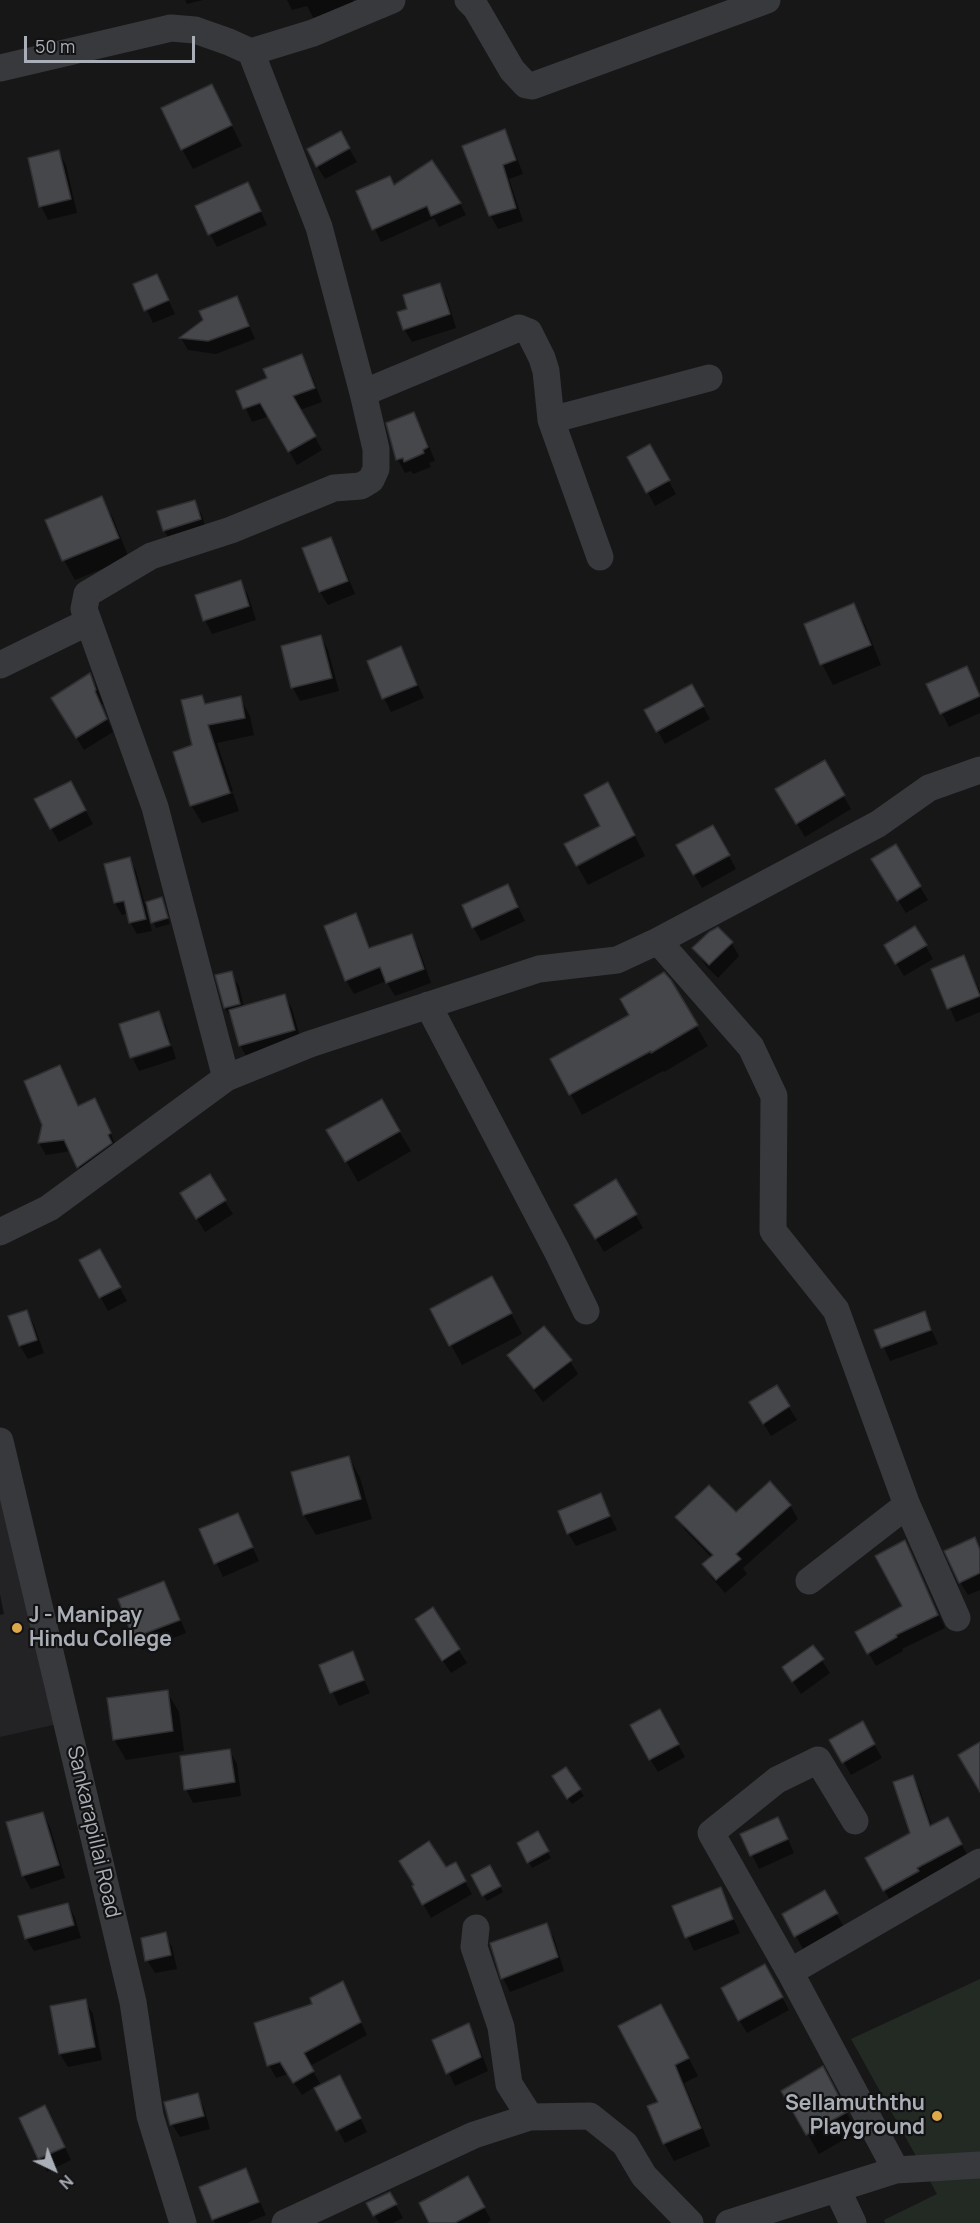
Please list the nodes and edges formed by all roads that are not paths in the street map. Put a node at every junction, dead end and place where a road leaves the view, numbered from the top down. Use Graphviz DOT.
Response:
graph roads {
  1 [pos="393,0"];
  2 [pos="468,0"];
  3 [pos="767,0"];
  4 [pos="251,52"];
  5 [pos="0,68"];
  6 [pos="709,378"];
  7 [pos="363,393"];
  8 [pos="551,420"];
  9 [pos="600,557"];
  10 [pos="88,622"];
  11 [pos="0,665"];
  12 [pos="980,770"];
  13 [pos="658,941"];
  14 [pos="428,1005"];
  15 [pos="226,1078"];
  16 [pos="0,1232"];
  17 [pos="586,1311"];
  18 [pos="0,1441"];
  19 [pos="907,1505"];
  20 [pos="809,1581"];
  21 [pos="957,1618"];
  22 [pos="855,1821"];
  23 [pos="980,1862"];
  24 [pos="476,1928"];
  25 [pos="790,1972"];
  26 [pos="530,2117"];
  27 [pos="980,2165"];
  28 [pos="896,2170"];
  29 [pos="837,2189"];
  30 [pos="183,2223"];
  31 [pos="285,2223"];
  32 [pos="690,2223"];
  33 [pos="729,2223"];
  34 [pos="853,2223"];
  1 -- 4 [label="street"];
  2 -- 3 [label="street"];
  4 -- 5 [label="street"];
  4 -- 7 [label="street"];
  6 -- 8 [label="street"];
  7 -- 8 [label="street"];
  7 -- 10 [label="street"];
  8 -- 9 [label="street"];
  10 -- 11 [label="street"];
  10 -- 15 [label="street"];
  12 -- 13 [label="street"];
  13 -- 14 [label="street"];
  13 -- 19 [label="street"];
  14 -- 15 [label="street"];
  14 -- 17 [label="street"];
  15 -- 16 [label="street"];
  18 -- 30 [label="street, Sankarapillai Road"];
  19 -- 20 [label="street"];
  19 -- 21 [label="street"];
  22 -- 25 [label="street"];
  23 -- 25 [label="street"];
  24 -- 26 [label="street"];
  25 -- 28 [label="street"];
  26 -- 31 [label="street"];
  26 -- 32 [label="street"];
  27 -- 28 [label="street"];
  28 -- 29 [label="street"];
  29 -- 33 [label="street"];
  29 -- 34 [label="street"];
}
